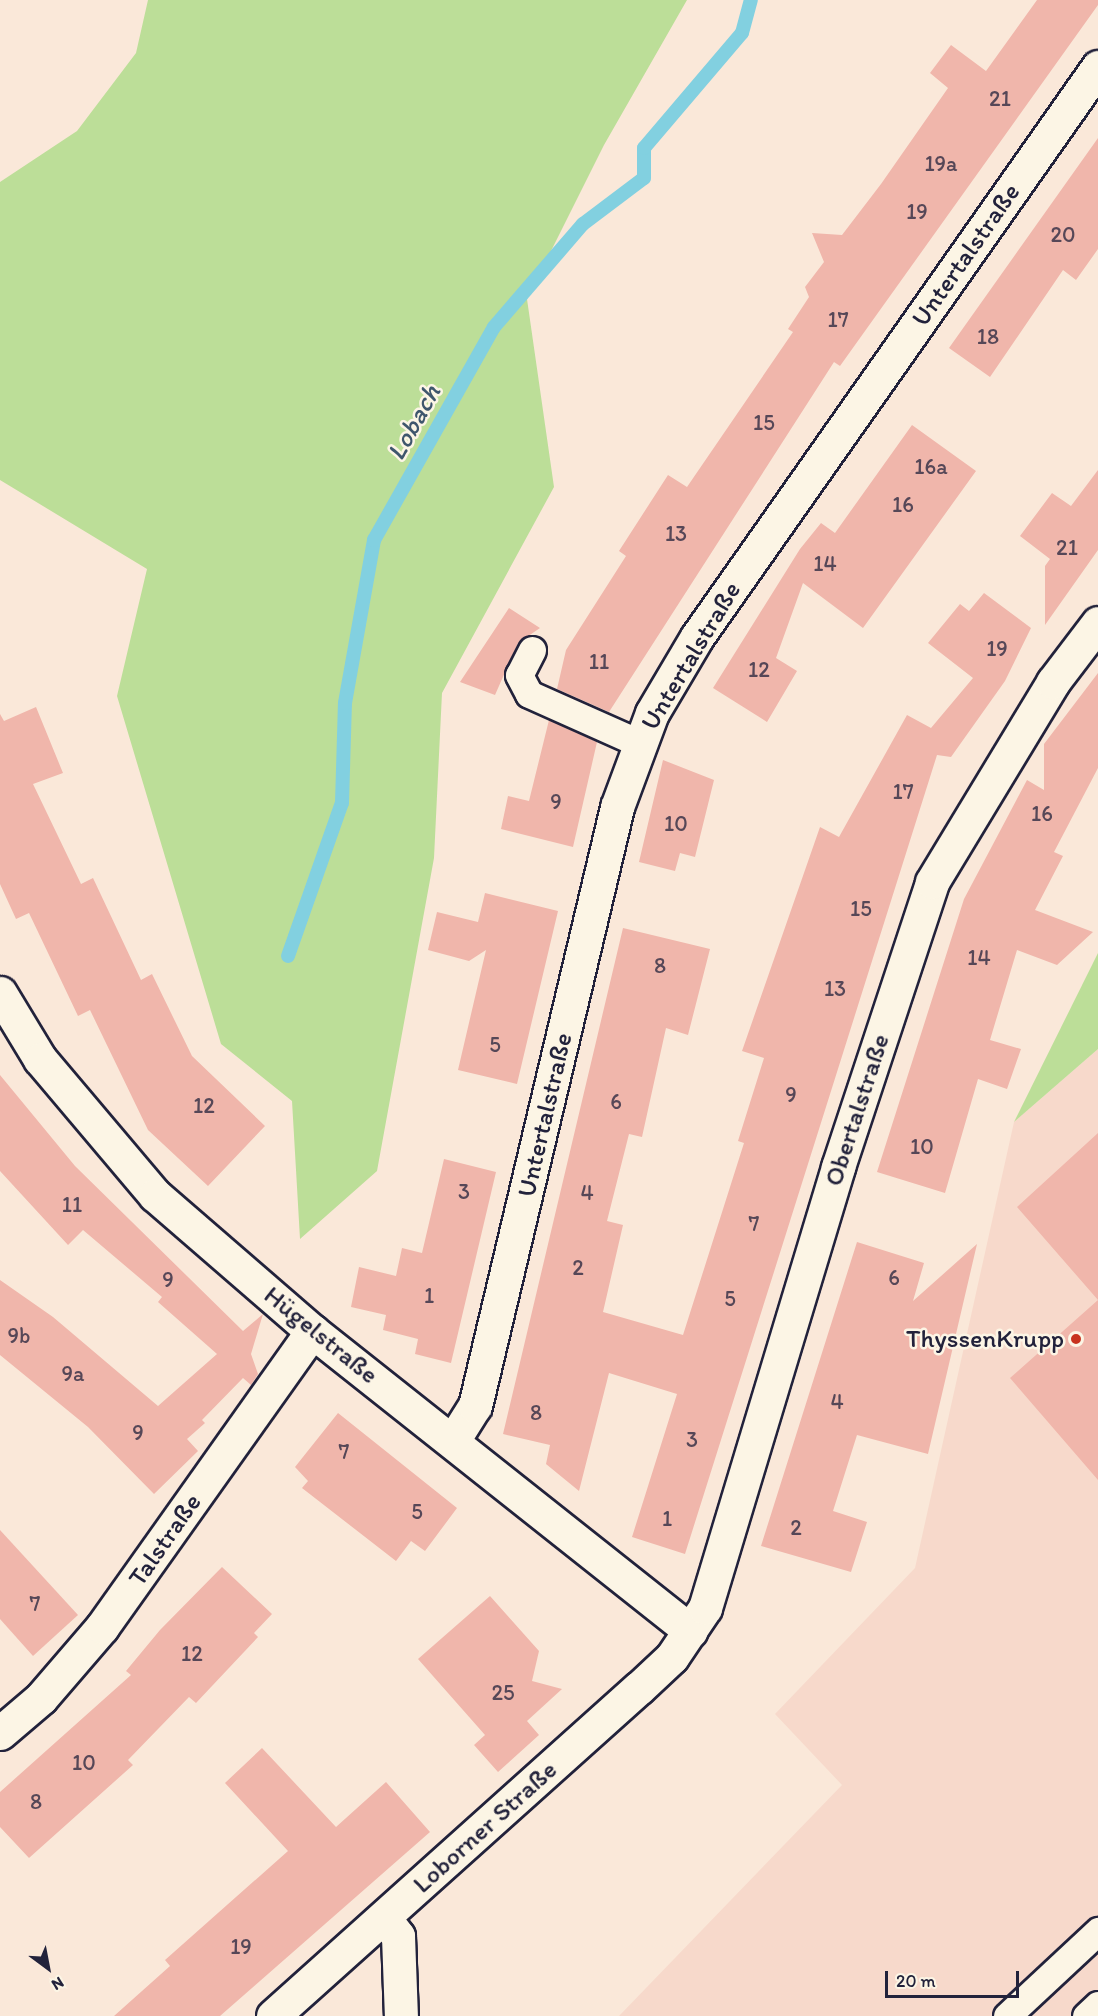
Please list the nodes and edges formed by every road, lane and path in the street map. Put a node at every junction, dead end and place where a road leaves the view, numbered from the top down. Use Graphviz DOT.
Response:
graph roads {
  1 [pos="1098,67"];
  2 [pos="1098,623"];
  3 [pos="532,650"];
  4 [pos="639,743"];
  5 [pos="0,993"];
  6 [pos="312,1331"];
  7 [pos="453,1439"];
  8 [pos="691,1631"];
  9 [pos="0,1733"];
  10 [pos="384,1918"];
  11 [pos="1098,1931"];
  12 [pos="1098,2005"];
  13 [pos="273,2016"];
  14 [pos="401,2016"];
  15 [pos="1007,2016"];
  16 [pos="1086,2016"];
  1 -- 4 [label="street, Untertalstraße"];
  2 -- 8 [label="street, Obertalstraße"];
  3 -- 4 [label="lane"];
  4 -- 7 [label="street, Untertalstraße"];
  5 -- 6 [label="street, Hügelstraße"];
  6 -- 7 [label="street, Hügelstraße"];
  6 -- 9 [label="street, Talstraße"];
  7 -- 8 [label="street, Hügelstraße"];
  8 -- 10 [label="street, Loborner Straße"];
  10 -- 13 [label="street, Loborner Straße"];
  10 -- 14 [label="street"];
  11 -- 15 [label="lane"];
  12 -- 16 [label="lane"];
}
